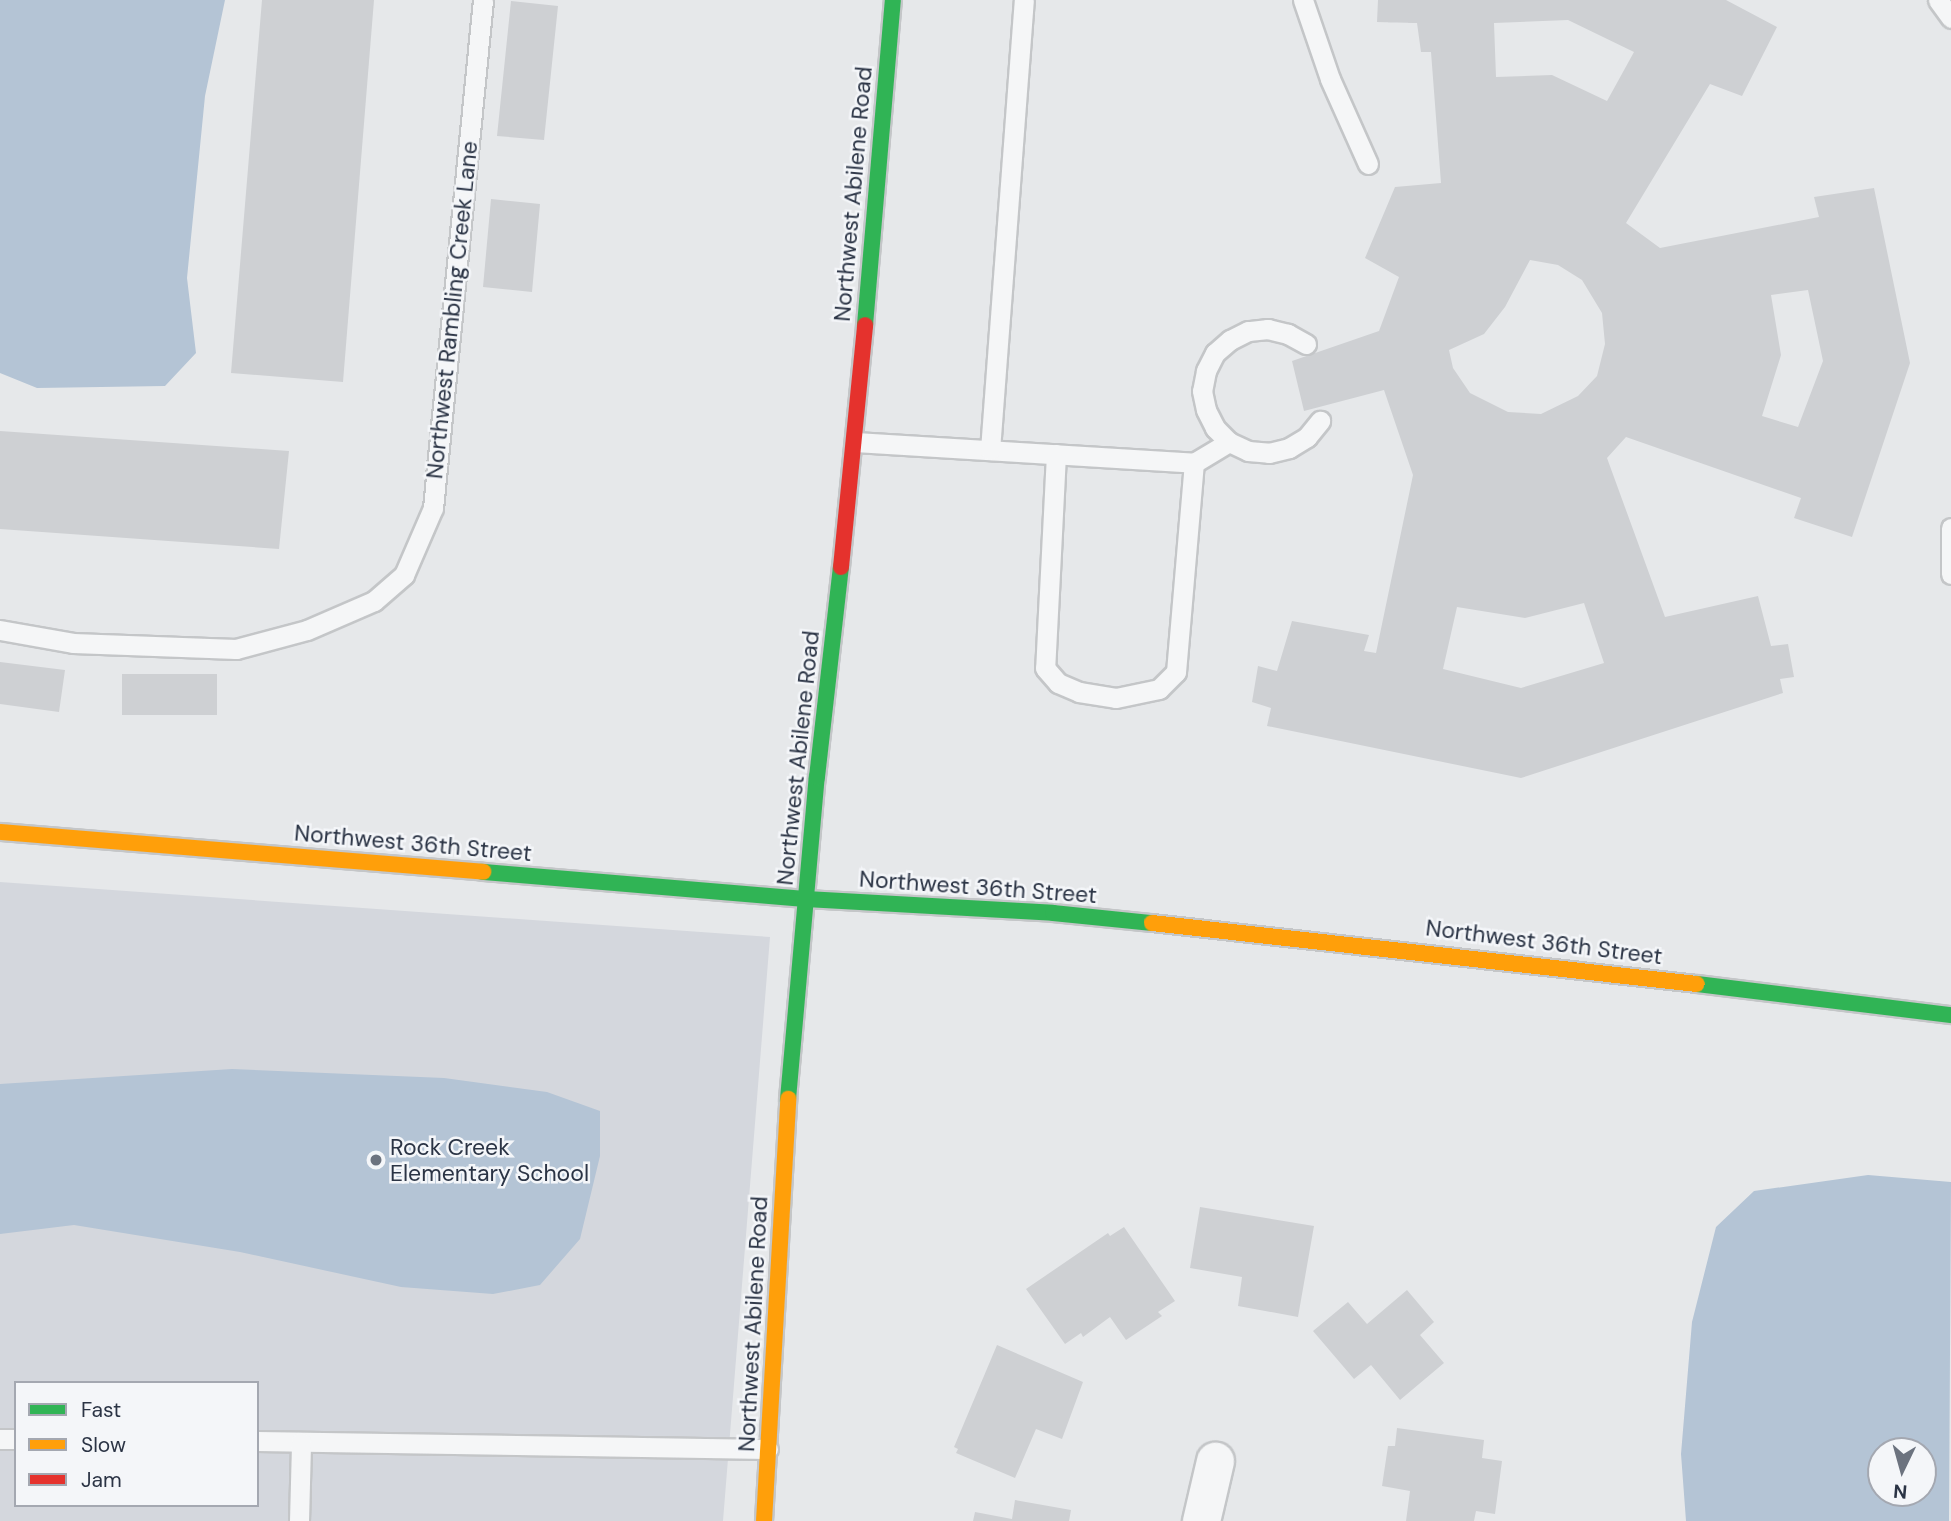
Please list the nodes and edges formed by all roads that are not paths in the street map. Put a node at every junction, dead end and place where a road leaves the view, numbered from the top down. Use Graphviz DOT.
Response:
graph roads {
  1 [pos="483,0"];
  2 [pos="893,0"];
  3 [pos="1024,0"];
  4 [pos="1303,0"];
  5 [pos="1938,0"];
  6 [pos="1951,18"];
  7 [pos="1368,164"];
  8 [pos="1306,344"];
  9 [pos="1320,421"];
  10 [pos="855,442"];
  11 [pos="1229,442"];
  12 [pos="990,450"];
  13 [pos="1056,454"];
  14 [pos="1194,463"];
  15 [pos="1951,528"];
  16 [pos="1951,574"];
  17 [pos="0,630"];
  18 [pos="0,832"];
  19 [pos="806,899"];
  20 [pos="1951,1015"];
  21 [pos="259,1441"];
  22 [pos="301,1442"];
  23 [pos="768,1450"];
  24 [pos="1215,1461"];
  25 [pos="299,1521"];
  26 [pos="764,1521"];
  27 [pos="1201,1521"];
  1 -- 17 [label="lane, Northwest Rambling Creek Lane"];
  2 -- 10 [label="main road, Northwest Abilene Road"];
  3 -- 12 [label="lane"];
  4 -- 7 [label="lane"];
  5 -- 6 [label="lane"];
  8 -- 11 [label="lane"];
  9 -- 11 [label="lane"];
  10 -- 12 [label="lane"];
  10 -- 19 [label="main road, Northwest Abilene Road"];
  11 -- 14 [label="lane"];
  12 -- 13 [label="lane"];
  13 -- 14 [label="lane"];
  13 -- 14 [label="lane"];
  15 -- 16 [label="lane"];
  18 -- 19 [label="main road, Northwest 36th Street"];
  19 -- 20 [label="main road, Northwest 36th Street"];
  19 -- 23 [label="main road, Northwest Abilene Road"];
  21 -- 22 [label="lane"];
  22 -- 23 [label="lane"];
  22 -- 25 [label="lane"];
  23 -- 26 [label="main road, Northwest Abilene Road"];
  24 -- 27 [label="street"];
}
